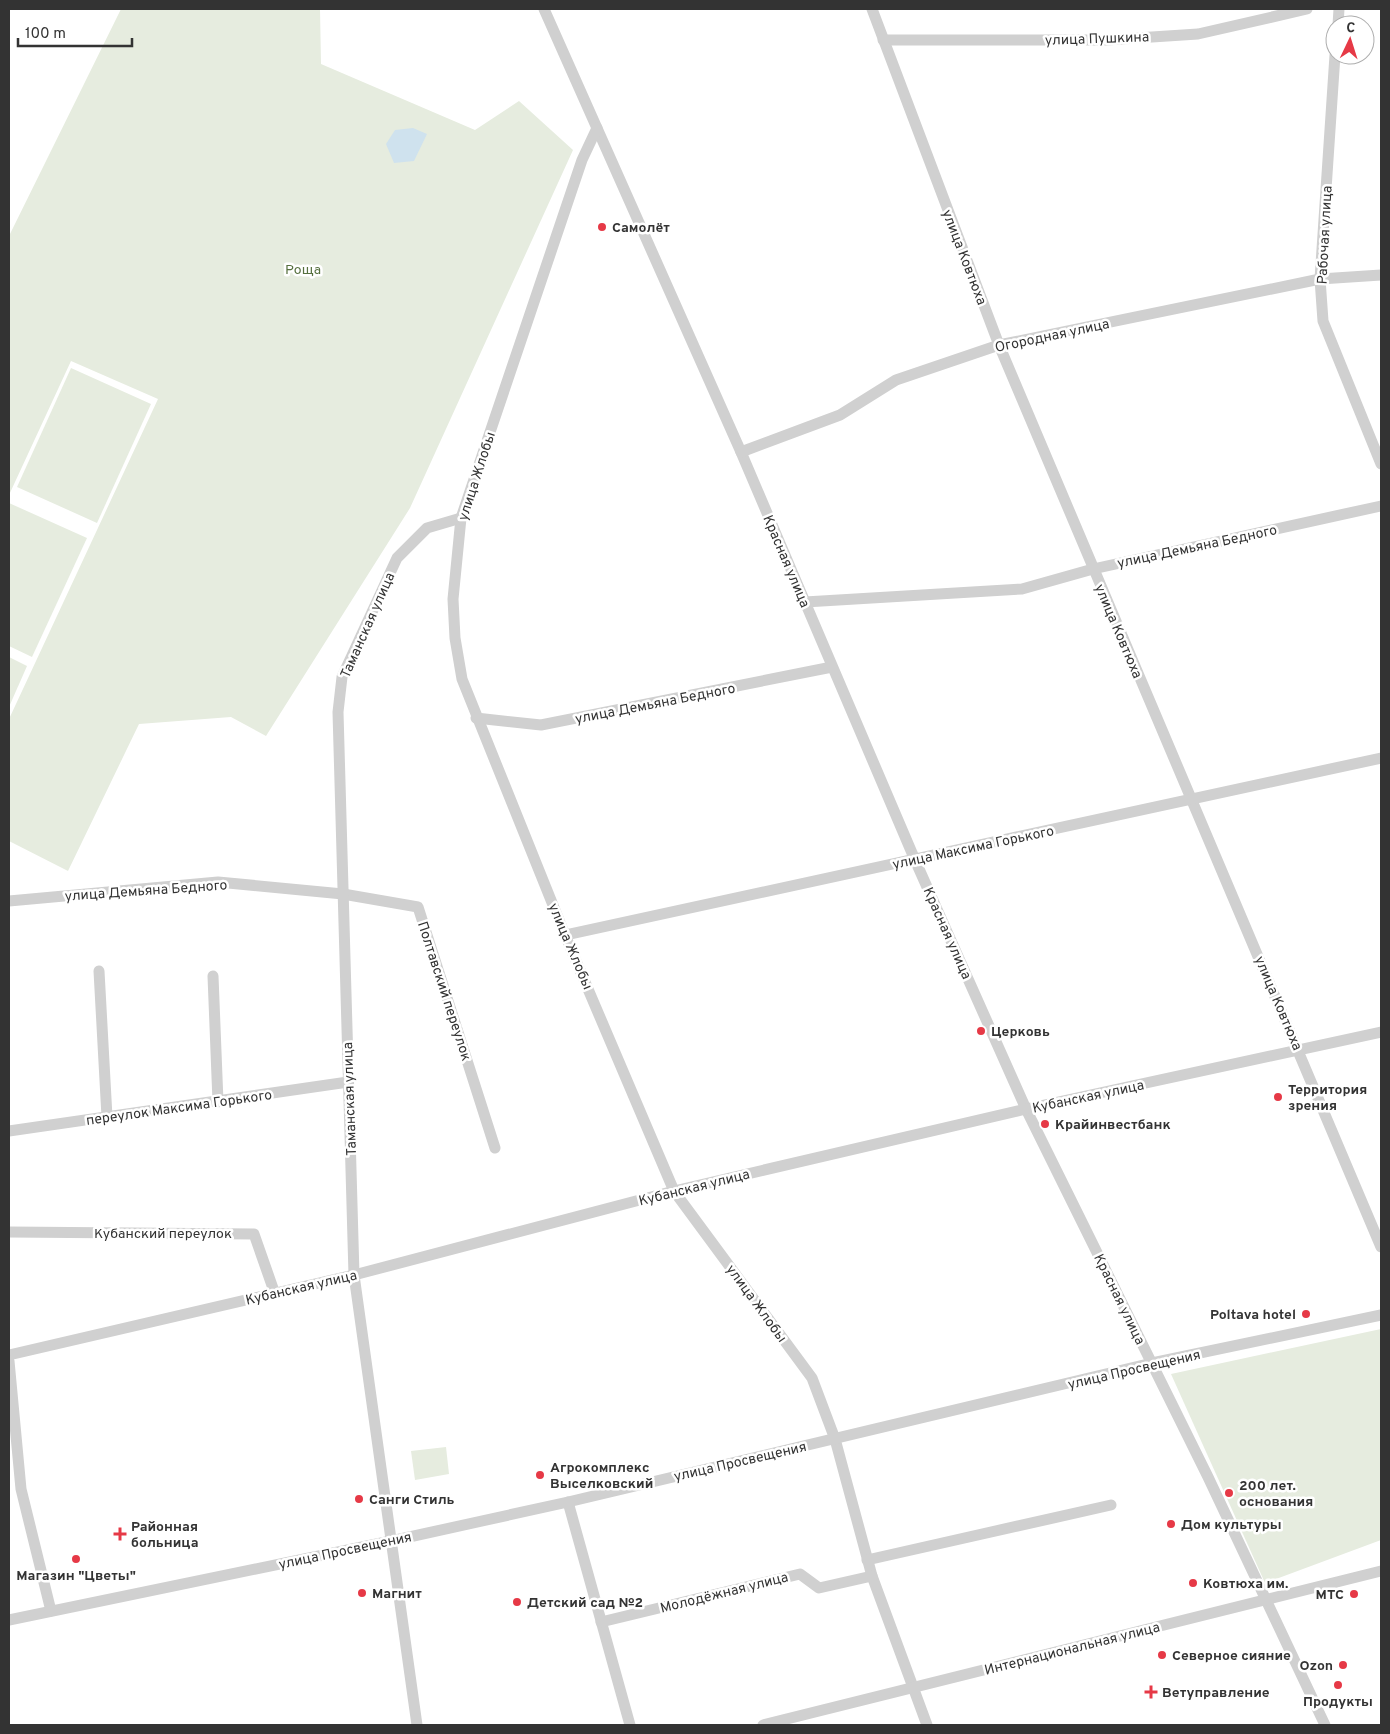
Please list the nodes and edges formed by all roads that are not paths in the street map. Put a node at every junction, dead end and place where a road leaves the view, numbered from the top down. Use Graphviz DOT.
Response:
graph roads {
  1 [pos="544,9"];
  2 [pos="872,9"];
  3 [pos="1307,9"];
  4 [pos="883,40"];
  5 [pos="1335,65"];
  6 [pos="597,128"];
  7 [pos="1381,275"];
  8 [pos="1320,279"];
  9 [pos="999,345"];
  10 [pos="741,452"];
  11 [pos="1381,464"];
  12 [pos="1381,506"];
  13 [pos="461,518"];
  14 [pos="1093,569"];
  15 [pos="805,602"];
  16 [pos="832,668"];
  17 [pos="476,718"];
  18 [pos="1381,758"];
  19 [pos="1190,798"];
  20 [pos="915,860"];
  21 [pos="343,894"];
  22 [pos="9,901"];
  23 [pos="565,934"];
  24 [pos="99,971"];
  25 [pos="213,976"];
  26 [pos="1381,1032"];
  27 [pos="1299,1050"];
  28 [pos="348,1082"];
  29 [pos="218,1102"];
  30 [pos="1026,1109"];
  31 [pos="107,1117"];
  32 [pos="9,1131"];
  33 [pos="495,1148"];
  34 [pos="674,1191"];
  35 [pos="9,1232"];
  36 [pos="1381,1248"];
  37 [pos="354,1275"];
  38 [pos="275,1294"];
  39 [pos="1381,1316"];
  40 [pos="9,1355"];
  41 [pos="9,1361"];
  42 [pos="1152,1364"];
  43 [pos="835,1439"];
  44 [pos="568,1502"];
  45 [pos="1111,1505"];
  46 [pos="391,1541"];
  47 [pos="867,1560"];
  48 [pos="1381,1571"];
  49 [pos="872,1576"];
  50 [pos="1267,1600"];
  51 [pos="51,1610"];
  52 [pos="9,1620"];
  53 [pos="601,1622"];
  54 [pos="914,1687"];
  55 [pos="417,1725"];
  56 [pos="630,1725"];
  57 [pos="762,1725"];
  58 [pos="926,1725"];
  59 [pos="1325,1725"];
  1 -- 6 [label="street, Красная улица"];
  2 -- 4 [label="street, улица Ковтюха"];
  3 -- 4 [label="street, улица Пушкина"];
  4 -- 9 [label="street, улица Ковтюха"];
  5 -- 8 [label="street, Рабочая улица"];
  6 -- 10 [label="street, Красная улица"];
  6 -- 13 [label="street, улица Жлобы"];
  7 -- 8 [label="street, Огородная улица"];
  8 -- 9 [label="street, Огородная улица"];
  8 -- 11 [label="street, Рабочая улица"];
  9 -- 10 [label="street, Огородная улица"];
  9 -- 14 [label="street, улица Ковтюха"];
  10 -- 15 [label="street, Красная улица"];
  12 -- 14 [label="street, улица Демьяна Бедного"];
  13 -- 17 [label="street, улица Жлобы"];
  13 -- 21 [label="street, Таманская улица"];
  14 -- 15 [label="street, улица Демьяна Бедного"];
  14 -- 19 [label="street, улица Ковтюха"];
  15 -- 16 [label="street, Красная улица"];
  16 -- 17 [label="street, улица Демьяна Бедного"];
  16 -- 20 [label="street, Красная улица"];
  17 -- 23 [label="street, улица Жлобы"];
  18 -- 19 [label="street, улица Максима Горького"];
  19 -- 20 [label="street, улица Максима Горького"];
  19 -- 27 [label="street, улица Ковтюха"];
  20 -- 23 [label="street, улица Максима Горького"];
  20 -- 30 [label="street, Красная улица"];
  21 -- 22 [label="street, улица Демьяна Бедного"];
  21 -- 28 [label="street, Таманская улица"];
  21 -- 33 [label="street, Полтавский переулок"];
  23 -- 34 [label="street, улица Жлобы"];
  24 -- 31 [label="street"];
  25 -- 29 [label="street"];
  26 -- 27 [label="street, Кубанская улица"];
  27 -- 30 [label="street, Кубанская улица"];
  27 -- 36 [label="street, улица Ковтюха"];
  28 -- 29 [label="street, переулок Максима Горького"];
  28 -- 37 [label="street, Таманская улица"];
  29 -- 31 [label="street, переулок Максима Горького"];
  30 -- 34 [label="street, Кубанская улица"];
  30 -- 42 [label="street, Красная улица"];
  31 -- 32 [label="street, переулок Максима Горького"];
  34 -- 37 [label="street, Кубанская улица"];
  34 -- 43 [label="street, улица Жлобы"];
  35 -- 38 [label="street, Кубанский переулок"];
  37 -- 38 [label="street, Кубанская улица"];
  37 -- 46 [label="street, Таманская улица"];
  38 -- 40 [label="street, Кубанская улица"];
  39 -- 42 [label="street, улица Просвещения"];
  41 -- 51 [label="street"];
  42 -- 43 [label="street, улица Просвещения"];
  42 -- 50 [label="street, Красная улица"];
  43 -- 44 [label="street, улица Просвещения"];
  43 -- 47 [label="street, улица Жлобы"];
  44 -- 46 [label="street, улица Просвещения"];
  44 -- 53 [label="street"];
  45 -- 47 [label="street"];
  46 -- 51 [label="street, улица Просвещения"];
  46 -- 55 [label="street, Таманская улица"];
  47 -- 49 [label="street, улица Жлобы"];
  48 -- 50 [label="street, Интернациональная улица"];
  49 -- 53 [label="street, Молодёжная улица"];
  49 -- 54 [label="street, улица Жлобы"];
  50 -- 54 [label="street, Интернациональная улица"];
  50 -- 59 [label="street, Красная улица"];
  51 -- 52 [label="street, улица Просвещения"];
  53 -- 56 [label="street"];
  54 -- 57 [label="street, Интернациональная улица"];
  54 -- 58 [label="street, улица Жлобы"];
}
